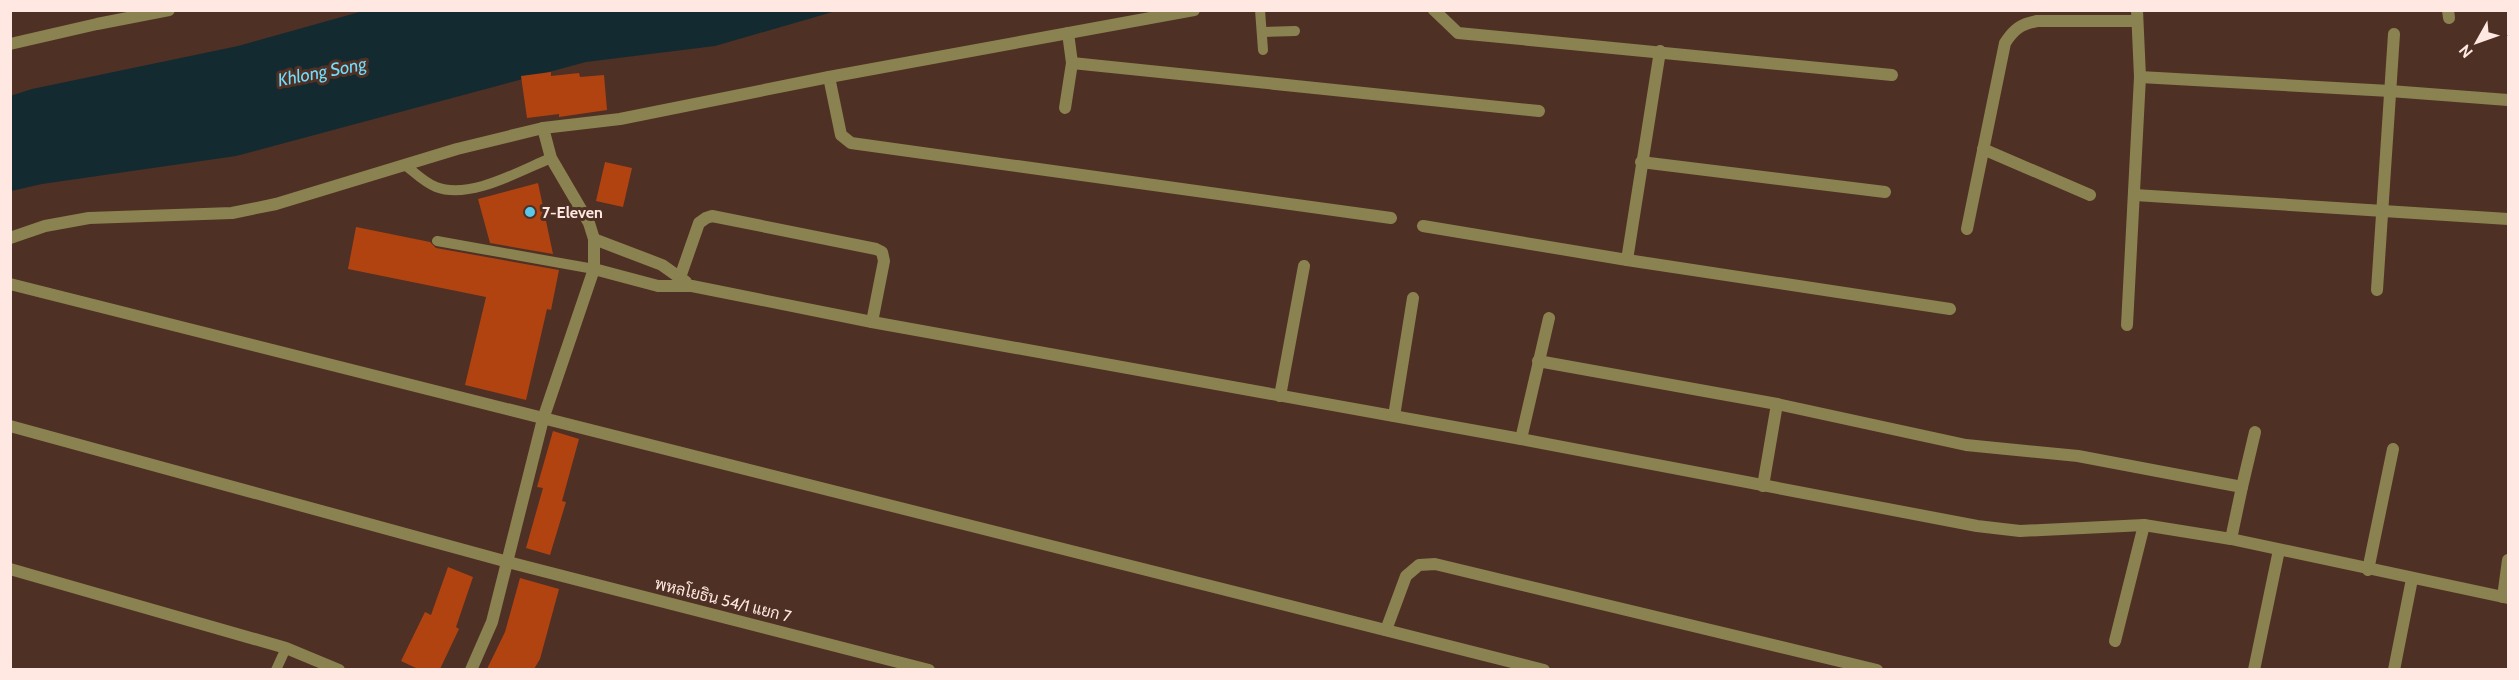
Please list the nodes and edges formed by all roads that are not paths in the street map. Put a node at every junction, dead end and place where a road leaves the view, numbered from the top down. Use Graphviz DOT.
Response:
graph roads {
  1 [pos="169,10"];
  2 [pos="1194,10"];
  3 [pos="1260,10"];
  4 [pos="1434,10"];
  5 [pos="2137,16"];
  6 [pos="1295,31"];
  7 [pos="1262,32"];
  8 [pos="1068,33"];
  9 [pos="2394,34"];
  10 [pos="10,44"];
  11 [pos="1263,50"];
  12 [pos="1660,51"];
  13 [pos="1072,63"];
  14 [pos="1892,75"];
  15 [pos="829,77"];
  16 [pos="2140,77"];
  17 [pos="2390,91"];
  18 [pos="2508,100"];
  19 [pos="1065,108"];
  20 [pos="1539,111"];
  21 [pos="543,128"];
  22 [pos="1983,149"];
  23 [pos="551,158"];
  24 [pos="1641,162"];
  25 [pos="405,165"];
  26 [pos="1884,192"];
  27 [pos="2090,195"];
  28 [pos="2135,195"];
  29 [pos="2383,212"];
  30 [pos="1391,218"];
  31 [pos="2508,219"];
  32 [pos="1423,226"];
  33 [pos="1967,229"];
  34 [pos="10,238"];
  35 [pos="594,239"];
  36 [pos="437,241"];
  37 [pos="1627,260"];
  38 [pos="1304,266"];
  39 [pos="594,269"];
  40 [pos="679,282"];
  41 [pos="10,284"];
  42 [pos="2377,290"];
  43 [pos="1413,298"];
  44 [pos="1950,309"];
  45 [pos="1549,318"];
  46 [pos="872,322"];
  47 [pos="2127,325"];
  48 [pos="1538,361"];
  49 [pos="1280,396"];
  50 [pos="1777,404"];
  51 [pos="1394,416"];
  52 [pos="543,419"];
  53 [pos="10,426"];
  54 [pos="2255,432"];
  55 [pos="1521,439"];
  56 [pos="2392,449"];
  57 [pos="1763,486"];
  58 [pos="2242,487"];
  59 [pos="2144,525"];
  60 [pos="2231,539"];
  61 [pos="2279,550"];
  62 [pos="2508,560"];
  63 [pos="508,562"];
  64 [pos="10,568"];
  65 [pos="2368,570"];
  66 [pos="2412,579"];
  67 [pos="2506,598"];
  68 [pos="1386,630"];
  69 [pos="2115,641"];
  70 [pos="286,648"];
  71 [pos="276,669"];
  72 [pos="339,669"];
  73 [pos="471,669"];
  74 [pos="929,669"];
  75 [pos="1544,669"];
  76 [pos="1877,669"];
  77 [pos="2254,669"];
  78 [pos="2394,669"];
  1 -- 10 [label="street"];
  2 -- 8 [label="street"];
  3 -- 7 [label="lane"];
  4 -- 12 [label="street"];
  5 -- 16 [label="street"];
  5 -- 22 [label="street"];
  6 -- 7 [label="lane"];
  7 -- 11 [label="lane"];
  8 -- 13 [label="street"];
  8 -- 15 [label="street"];
  9 -- 17 [label="street"];
  12 -- 14 [label="street"];
  12 -- 24 [label="street"];
  13 -- 19 [label="street"];
  13 -- 20 [label="street"];
  15 -- 21 [label="street"];
  15 -- 30 [label="street"];
  16 -- 17 [label="street"];
  16 -- 28 [label="street"];
  17 -- 18 [label="street"];
  17 -- 29 [label="street"];
  21 -- 23 [label="street"];
  21 -- 25 [label="street"];
  22 -- 27 [label="street"];
  22 -- 33 [label="street"];
  23 -- 25 [label="lane"];
  23 -- 35 [label="street"];
  24 -- 26 [label="street"];
  24 -- 37 [label="street"];
  25 -- 34 [label="street"];
  28 -- 29 [label="street"];
  28 -- 47 [label="street"];
  29 -- 31 [label="street"];
  29 -- 42 [label="street"];
  32 -- 37 [label="street"];
  35 -- 39 [label="street"];
  35 -- 40 [label="street"];
  36 -- 39 [label="lane"];
  37 -- 44 [label="street"];
  38 -- 49 [label="street"];
  39 -- 40 [label="street"];
  39 -- 52 [label="street"];
  40 -- 46 [label="street"];
  40 -- 46 [label="street"];
  41 -- 52 [label="street"];
  43 -- 51 [label="street"];
  45 -- 48 [label="street"];
  46 -- 49 [label="street"];
  48 -- 50 [label="street"];
  48 -- 55 [label="street"];
  49 -- 51 [label="street"];
  50 -- 57 [label="street"];
  50 -- 58 [label="street"];
  51 -- 55 [label="street"];
  52 -- 63 [label="street"];
  52 -- 68 [label="street"];
  53 -- 63 [label="street, พหลโยธิน 54/1 แยก 7"];
  54 -- 58 [label="street"];
  55 -- 57 [label="street"];
  56 -- 65 [label="street"];
  57 -- 59 [label="street"];
  58 -- 60 [label="street"];
  59 -- 60 [label="street"];
  59 -- 69 [label="street"];
  60 -- 61 [label="street"];
  61 -- 65 [label="street"];
  61 -- 77 [label="street"];
  62 -- 67 [label="street"];
  63 -- 73 [label="street"];
  63 -- 74 [label="street, พหลโยธิน 54/1 แยก 7"];
  64 -- 70 [label="street"];
  65 -- 66 [label="street"];
  66 -- 67 [label="street"];
  66 -- 78 [label="street"];
  68 -- 75 [label="street"];
  68 -- 76 [label="street"];
  70 -- 71 [label="lane"];
  70 -- 72 [label="street"];
}
